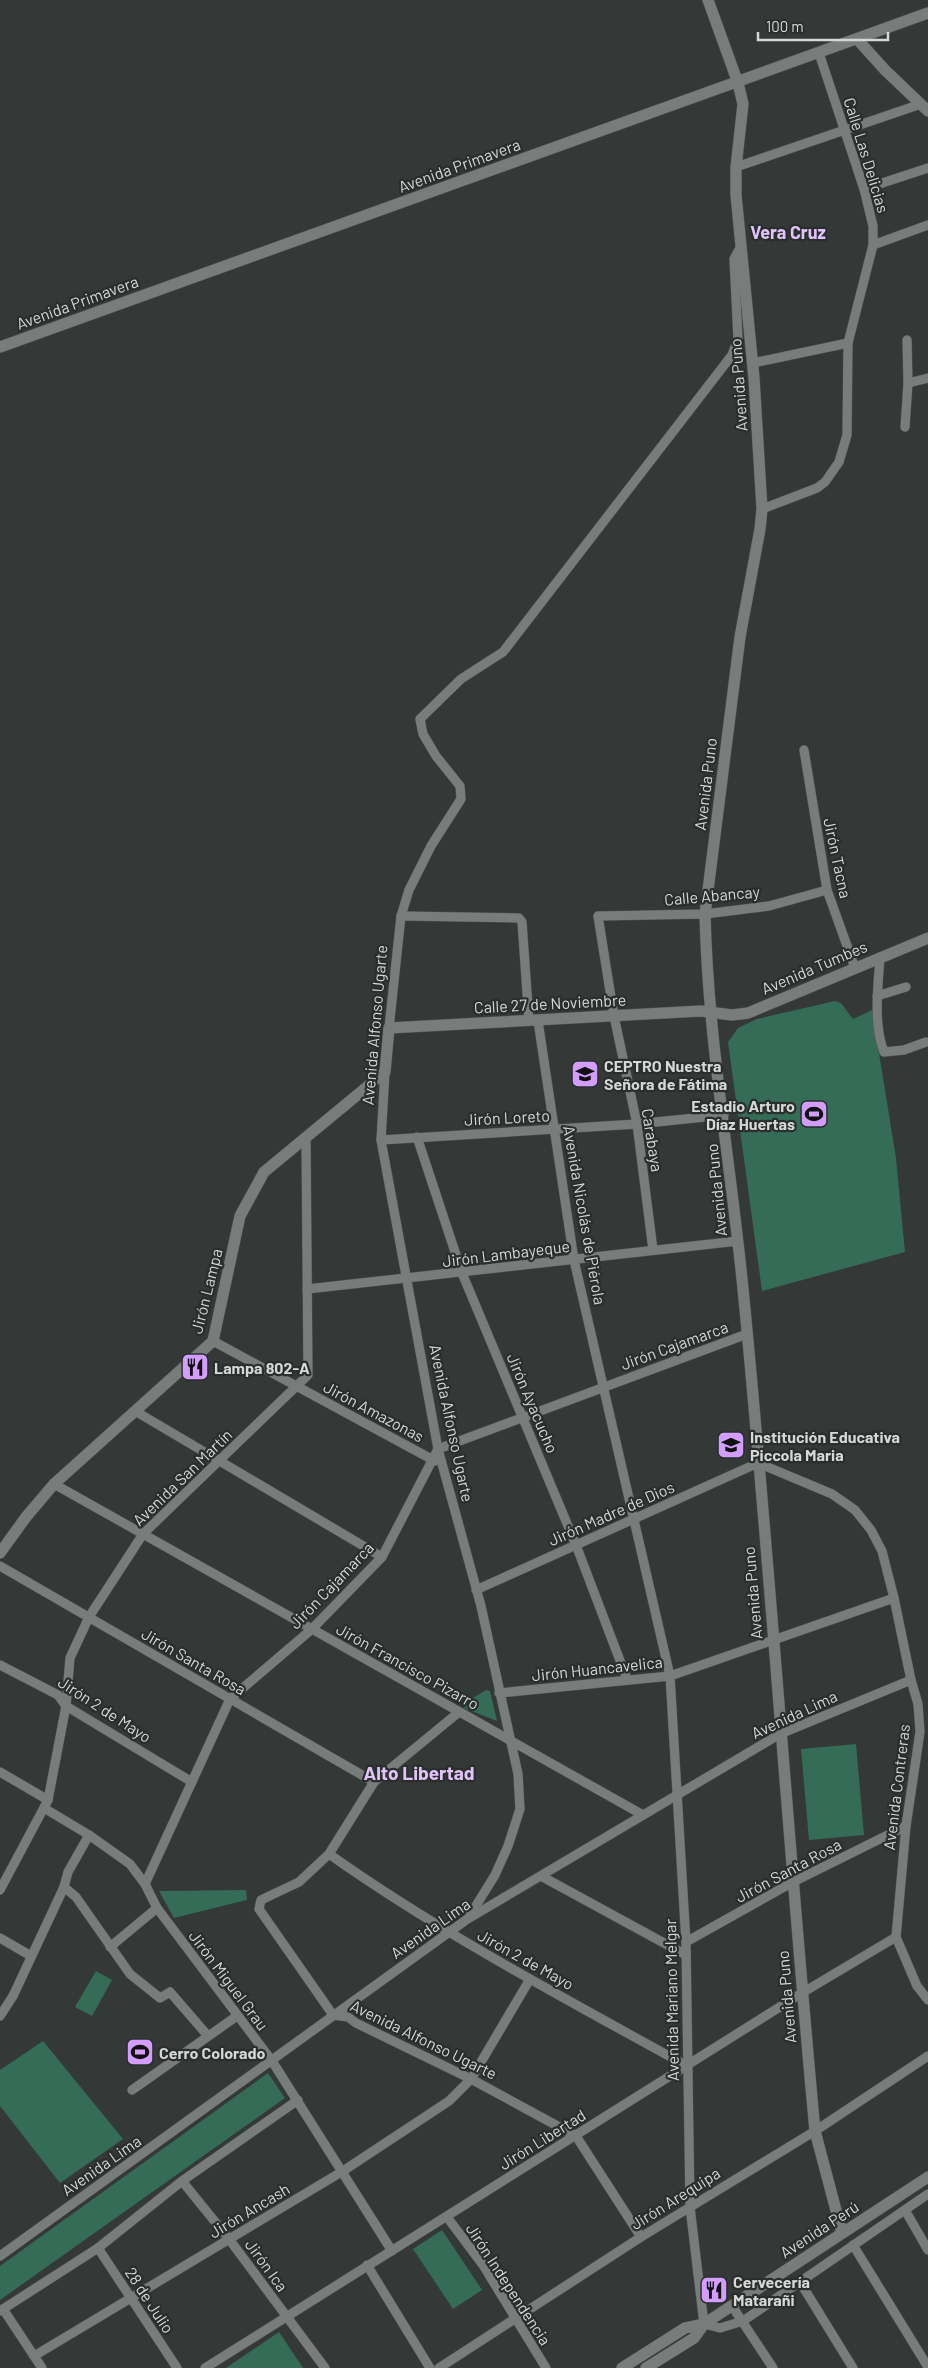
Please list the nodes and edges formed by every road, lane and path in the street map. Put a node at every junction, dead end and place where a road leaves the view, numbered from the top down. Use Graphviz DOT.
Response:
graph roads {
  1 [pos="708,0"];
  2 [pos="928,13"];
  3 [pos="857,39"];
  4 [pos="819,53"];
  5 [pos="738,83"];
  6 [pos="924,107"];
  7 [pos="844,130"];
  8 [pos="736,167"];
  9 [pos="928,168"];
  10 [pos="864,189"];
  11 [pos="928,225"];
  12 [pos="873,245"];
  13 [pos="741,246"];
  14 [pos="908,340"];
  15 [pos="848,343"];
  16 [pos="0,347"];
  17 [pos="753,363"];
  18 [pos="928,378"];
  19 [pos="908,383"];
  20 [pos="905,427"];
  21 [pos="762,509"];
  22 [pos="804,750"];
  23 [pos="827,890"];
  24 [pos="706,914"];
  25 [pos="401,916"];
  26 [pos="598,916"];
  27 [pos="928,938"];
  28 [pos="880,957"];
  29 [pos="855,968"];
  30 [pos="906,987"];
  31 [pos="878,996"];
  32 [pos="711,1013"];
  33 [pos="614,1016"];
  34 [pos="534,1021"];
  35 [pos="390,1028"];
  36 [pos="926,1042"];
  37 [pos="385,1072"];
  38 [pos="724,1115"];
  39 [pos="637,1124"];
  40 [pos="554,1129"];
  41 [pos="306,1138"];
  42 [pos="417,1138"];
  43 [pos="382,1140"];
  44 [pos="738,1241"];
  45 [pos="653,1250"];
  46 [pos="574,1260"];
  47 [pos="462,1273"];
  48 [pos="406,1280"];
  49 [pos="307,1290"];
  50 [pos="747,1334"];
  51 [pos="213,1341"];
  52 [pos="296,1386"];
  53 [pos="604,1387"];
  54 [pos="135,1411"];
  55 [pos="523,1417"];
  56 [pos="438,1449"];
  57 [pos="432,1459"];
  58 [pos="220,1461"];
  59 [pos="758,1463"];
  60 [pos="442,1465"];
  61 [pos="54,1484"];
  62 [pos="635,1518"];
  63 [pos="143,1534"];
  64 [pos="576,1545"];
  65 [pos="0,1554"];
  66 [pos="382,1557"];
  67 [pos="0,1566"];
  68 [pos="476,1590"];
  69 [pos="894,1598"];
  70 [pos="88,1617"];
  71 [pos="312,1629"];
  72 [pos="773,1639"];
  73 [pos="0,1665"];
  74 [pos="670,1676"];
  75 [pos="627,1679"];
  76 [pos="911,1680"];
  77 [pos="499,1693"];
  78 [pos="230,1699"];
  79 [pos="918,1704"];
  80 [pos="928,1704"];
  81 [pos="66,1706"];
  82 [pos="459,1712"];
  83 [pos="780,1734"];
  84 [pos="512,1742"];
  85 [pos="0,1772"];
  86 [pos="192,1782"];
  87 [pos="374,1782"];
  88 [pos="677,1794"];
  89 [pos="46,1804"];
  90 [pos="643,1815"];
  91 [pos="906,1826"];
  92 [pos="89,1834"];
  93 [pos="329,1854"];
  94 [pos="541,1876"];
  95 [pos="793,1882"];
  96 [pos="145,1884"];
  97 [pos="64,1888"];
  98 [pos="0,1890"];
  99 [pos="157,1908"];
  100 [pos="467,1920"];
  101 [pos="449,1933"];
  102 [pos="896,1937"];
  103 [pos="0,1938"];
  104 [pos="686,1942"];
  105 [pos="110,1947"];
  106 [pos="686,1955"];
  107 [pos="31,1956"];
  108 [pos="530,1979"];
  109 [pos="802,1993"];
  110 [pos="928,2000"];
  111 [pos="332,2015"];
  112 [pos="0,2016"];
  113 [pos="237,2016"];
  114 [pos="208,2036"];
  115 [pos="928,2056"];
  116 [pos="272,2061"];
  117 [pos="687,2066"];
  118 [pos="471,2079"];
  119 [pos="132,2090"];
  120 [pos="298,2100"];
  121 [pos="815,2130"];
  122 [pos="576,2136"];
  123 [pos="343,2171"];
  124 [pos="928,2177"];
  125 [pos="182,2181"];
  126 [pos="928,2194"];
  127 [pos="690,2207"];
  128 [pos="905,2210"];
  129 [pos="447,2217"];
  130 [pos="842,2233"];
  131 [pos="641,2237"];
  132 [pos="229,2238"];
  133 [pos="853,2245"];
  134 [pos="98,2248"];
  135 [pos="928,2250"];
  136 [pos="392,2251"];
  137 [pos="0,2256"];
  138 [pos="367,2265"];
  139 [pos="800,2282"];
  140 [pos="131,2298"];
  141 [pos="732,2306"];
  142 [pos="1,2310"];
  143 [pos="287,2317"];
  144 [pos="516,2318"];
  145 [pos="743,2321"];
  146 [pos="704,2324"];
  147 [pos="34,2356"];
  148 [pos="42,2368"];
  149 [pos="177,2368"];
  150 [pos="205,2368"];
  151 [pos="325,2368"];
  152 [pos="430,2368"];
  153 [pos="439,2368"];
  154 [pos="546,2368"];
  155 [pos="622,2368"];
  156 [pos="646,2368"];
  157 [pos="772,2368"];
  158 [pos="853,2368"];
  159 [pos="928,2368"];
  1 -- 5 [label="street, Avenida Puno"];
  2 -- 3 [label="street, Avenida Primavera"];
  3 -- 4 [label="street, Avenida Primavera"];
  3 -- 6 [label="street"];
  4 -- 5 [label="street, Avenida Primavera"];
  4 -- 7 [label="street, Calle Las Delicias"];
  5 -- 8 [label="street, Avenida Puno"];
  5 -- 16 [label="street, Avenida Primavera"];
  6 -- 7 [label="street"];
  7 -- 8 [label="street"];
  7 -- 10 [label="street, Calle Las Delicias"];
  8 -- 13 [label="street, Avenida Puno"];
  9 -- 10 [label="street"];
  10 -- 12 [label="street, Calle Las Delicias"];
  11 -- 12 [label="street"];
  12 -- 15 [label="street, Calle Las Delicias"];
  13 -- 17 [label="street, Avenida Puno"];
  13 -- 25 [label="street, Avenida Alfonso Ugarte"];
  14 -- 19 [label="street"];
  15 -- 17 [label="street"];
  15 -- 21 [label="street, Calle Las Delicias"];
  17 -- 21 [label="street, Avenida Puno"];
  18 -- 19 [label="street"];
  19 -- 20 [label="street"];
  21 -- 24 [label="street, Avenida Puno"];
  22 -- 23 [label="street, Jirón Tacna"];
  23 -- 24 [label="street, Calle Abancay"];
  23 -- 29 [label="street, Jirón Tacna"];
  24 -- 26 [label="street, Calle Abancay"];
  24 -- 32 [label="street, Avenida Puno"];
  25 -- 34 [label="street, Avenida Nicolás de Piérola"];
  25 -- 35 [label="street, Avenida Alfonso Ugarte"];
  26 -- 33 [label="street, Carabaya"];
  27 -- 28 [label="street, Avenida Tumbes"];
  28 -- 29 [label="street, Avenida Tumbes"];
  28 -- 31 [label="street"];
  29 -- 32 [label="street, Avenida Tumbes"];
  30 -- 31 [label="street"];
  31 -- 36 [label="street"];
  32 -- 33 [label="street, Calle 27 de Noviembre"];
  32 -- 38 [label="street, Avenida Puno"];
  33 -- 34 [label="street, Calle 27 de Noviembre"];
  33 -- 39 [label="street, Carabaya"];
  34 -- 35 [label="street, Calle 27 de Noviembre"];
  34 -- 40 [label="street, Avenida Nicolás de Piérola"];
  35 -- 37 [label="street, Avenida Alfonso Ugarte"];
  37 -- 41 [label="street, Jirón Lampa"];
  37 -- 43 [label="street, Avenida Alfonso Ugarte"];
  38 -- 39 [label="street, Jirón Loreto"];
  38 -- 44 [label="street, Avenida Puno"];
  39 -- 40 [label="street, Jirón Loreto"];
  39 -- 45 [label="street, Carabaya"];
  40 -- 42 [label="street, Jirón Loreto"];
  40 -- 46 [label="street, Avenida Nicolás de Piérola"];
  41 -- 49 [label="street, Avenida San Martín"];
  41 -- 51 [label="street, Jirón Lampa"];
  42 -- 43 [label="street, Jirón Loreto"];
  42 -- 47 [label="street, Jirón Ayacucho"];
  43 -- 48 [label="street, Avenida Alfonso Ugarte"];
  44 -- 45 [label="street, Jirón Lambayeque"];
  44 -- 50 [label="street, Avenida Puno"];
  45 -- 46 [label="street, Jirón Lambayeque"];
  46 -- 47 [label="street, Jirón Lambayeque"];
  46 -- 53 [label="street, Avenida Nicolás de Piérola"];
  47 -- 48 [label="street, Jirón Lambayeque"];
  47 -- 55 [label="street, Jirón Ayacucho"];
  48 -- 49 [label="street, Jirón Lambayeque"];
  48 -- 56 [label="street, Avenida Alfonso Ugarte"];
  49 -- 52 [label="street, Avenida San Martín"];
  50 -- 53 [label="street, Jirón Cajamarca"];
  50 -- 59 [label="street, Avenida Puno"];
  51 -- 52 [label="street, Jirón Amazonas"];
  51 -- 54 [label="street, Jirón Lampa"];
  52 -- 57 [label="street, Jirón Amazonas"];
  52 -- 58 [label="street, Avenida San Martín"];
  53 -- 55 [label="street, Jirón Cajamarca"];
  53 -- 62 [label="street, Avenida Nicolás de Piérola"];
  54 -- 58 [label="street"];
  54 -- 61 [label="street, Jirón Lampa"];
  55 -- 56 [label="street, Jirón Cajamarca"];
  55 -- 64 [label="street, Jirón Ayacucho"];
  56 -- 57 [label="street, Jirón Cajamarca"];
  56 -- 60 [label="street, Avenida Alfonso Ugarte"];
  57 -- 60 [label="street, Jirón Amazonas"];
  57 -- 66 [label="street, Jirón Cajamarca"];
  58 -- 63 [label="street, Avenida San Martín"];
  58 -- 66 [label="street"];
  59 -- 62 [label="street, Jirón Madre de Dios"];
  59 -- 69 [label="street, Avenida Contreras"];
  59 -- 72 [label="street, Avenida Puno"];
  60 -- 68 [label="street, Avenida Alfonso Ugarte"];
  61 -- 63 [label="street, Jirón Francisco Pizarro"];
  61 -- 65 [label="street, Jirón Lampa"];
  62 -- 64 [label="street, Jirón Madre de Dios"];
  62 -- 74 [label="street, Avenida Nicolás de Piérola"];
  63 -- 70 [label="street, Avenida San Martín"];
  63 -- 71 [label="street, Jirón Francisco Pizarro"];
  64 -- 68 [label="street, Jirón Madre de Dios"];
  64 -- 75 [label="street, Jirón Ayacucho"];
  66 -- 71 [label="street, Jirón Cajamarca"];
  67 -- 70 [label="street, Jirón Santa Rosa"];
  68 -- 77 [label="street, Avenida Alfonso Ugarte"];
  69 -- 72 [label="street, Jirón Huancavelica"];
  69 -- 76 [label="street, Avenida Contreras"];
  70 -- 78 [label="street, Jirón Santa Rosa"];
  70 -- 81 [label="street, Avenida San Martín"];
  71 -- 78 [label="street, Jirón Cajamarca"];
  71 -- 82 [label="street, Jirón Francisco Pizarro"];
  72 -- 74 [label="street, Jirón Huancavelica"];
  72 -- 83 [label="street, Avenida Puno"];
  73 -- 81 [label="street, Jirón 2 de Mayo"];
  74 -- 75 [label="street, Jirón Huancavelica"];
  74 -- 88 [label="street, Avenida Mariano Melgar"];
  75 -- 77 [label="street, Jirón Huancavelica"];
  76 -- 79 [label="street, Avenida Contreras"];
  76 -- 83 [label="street, Avenida Lima"];
  77 -- 84 [label="street, Avenida Alfonso Ugarte"];
  78 -- 86 [label="street, Jirón Cajamarca"];
  78 -- 87 [label="street, Jirón Santa Rosa"];
  79 -- 80 [label="street"];
  79 -- 91 [label="street, Avenida Contreras"];
  81 -- 86 [label="street, Jirón 2 de Mayo"];
  81 -- 89 [label="street, Avenida San Martín"];
  82 -- 84 [label="street, Jirón Francisco Pizarro"];
  82 -- 87 [label="street, Avenida Alfonso Ugarte"];
  83 -- 88 [label="street, Avenida Lima"];
  83 -- 95 [label="street, Avenida Puno"];
  84 -- 90 [label="street, Jirón Francisco Pizarro"];
  84 -- 100 [label="street, Avenida Alfonso Ugarte"];
  85 -- 89 [label="street, Jirón Miguel Grau"];
  86 -- 96 [label="street, Jirón Cajamarca"];
  87 -- 93 [label="street, Avenida Alfonso Ugarte"];
  88 -- 90 [label="street, Avenida Lima"];
  88 -- 104 [label="street, Avenida Mariano Melgar"];
  89 -- 92 [label="street, Jirón Miguel Grau"];
  89 -- 98 [label="street, Avenida San Martín"];
  90 -- 94 [label="street, Avenida Lima"];
  91 -- 95 [label="street, Jirón Santa Rosa"];
  91 -- 102 [label="street, Avenida Contreras"];
  92 -- 96 [label="street, Jirón Miguel Grau"];
  92 -- 97 [label="street"];
  93 -- 101 [label="street, Jirón 2 de Mayo"];
  93 -- 111 [label="street, Avenida Alfonso Ugarte"];
  94 -- 100 [label="street, Avenida Lima"];
  94 -- 106 [label="street"];
  95 -- 104 [label="street, Jirón Santa Rosa"];
  95 -- 109 [label="street, Avenida Puno"];
  96 -- 99 [label="street, Jirón Miguel Grau"];
  97 -- 105 [label="street"];
  97 -- 107 [label="street"];
  99 -- 105 [label="street"];
  99 -- 113 [label="street, Jirón Miguel Grau"];
  100 -- 101 [label="street, Avenida Lima"];
  101 -- 108 [label="street, Jirón 2 de Mayo"];
  101 -- 111 [label="street, Avenida Lima"];
  102 -- 109 [label="street, Jirón Libertad"];
  102 -- 110 [label="street, Avenida Contreras"];
  103 -- 107 [label="street"];
  104 -- 106 [label="street, Avenida Mariano Melgar"];
  105 -- 114 [label="street"];
  106 -- 117 [label="street, Avenida Mariano Melgar"];
  107 -- 112 [label="street"];
  108 -- 117 [label="street, Jirón 2 de Mayo"];
  108 -- 118 [label="street, Jirón Ancash"];
  109 -- 117 [label="street, Jirón Libertad"];
  109 -- 121 [label="street, Avenida Puno"];
  111 -- 116 [label="street, Avenida Lima"];
  111 -- 118 [label="street, Avenida Alfonso Ugarte"];
  113 -- 114 [label="street"];
  113 -- 116 [label="street, Jirón Miguel Grau"];
  114 -- 119 [label="street"];
  115 -- 121 [label="street, Jirón Arequipa"];
  116 -- 120 [label="street, Jirón Miguel Grau"];
  116 -- 137 [label="street, Avenida Lima"];
  117 -- 122 [label="street, Jirón Libertad"];
  117 -- 127 [label="street, Avenida Mariano Melgar"];
  118 -- 122 [label="street, Avenida Alfonso Ugarte"];
  118 -- 123 [label="street, Jirón Ancash"];
  120 -- 123 [label="street, Jirón Miguel Grau"];
  120 -- 125 [label="street"];
  121 -- 127 [label="street, Jirón Arequipa"];
  121 -- 130 [label="street, Avenida Puno"];
  122 -- 129 [label="street, Jirón Libertad"];
  122 -- 131 [label="street, Avenida Alfonso Ugarte"];
  123 -- 132 [label="street, Jirón Ancash"];
  123 -- 136 [label="street, Jirón Miguel Grau"];
  124 -- 130 [label="street, Avenida Perú"];
  125 -- 132 [label="street, Jirón Ica"];
  125 -- 134 [label="street"];
  126 -- 128 [label="street, Avenida Perú"];
  127 -- 131 [label="street, Jirón Arequipa"];
  127 -- 146 [label="street, Avenida Mariano Melgar"];
  128 -- 133 [label="street, Avenida Perú"];
  128 -- 135 [label="street"];
  129 -- 136 [label="street, Jirón Libertad"];
  129 -- 144 [label="street, Jirón Independencia"];
  130 -- 141 [label="street, Avenida Perú"];
  131 -- 144 [label="street, Jirón Arequipa"];
  132 -- 140 [label="street, Jirón Ancash"];
  132 -- 143 [label="street, Jirón Ica"];
  133 -- 139 [label="street, Avenida Perú"];
  133 -- 159 [label="street"];
  134 -- 140 [label="street, 28 de Julio"];
  134 -- 142 [label="street"];
  136 -- 138 [label="street, Jirón Libertad"];
  138 -- 143 [label="street, Jirón Libertad"];
  138 -- 152 [label="street"];
  139 -- 145 [label="street, Avenida Perú"];
  139 -- 158 [label="street"];
  140 -- 147 [label="street, Jirón Ancash"];
  140 -- 149 [label="street, 28 de Julio"];
  141 -- 145 [label="street"];
  141 -- 146 [label="street, Avenida Perú"];
  142 -- 147 [label="street"];
  143 -- 150 [label="street, Jirón Libertad"];
  143 -- 151 [label="street, Jirón Ica"];
  144 -- 153 [label="street, Jirón Arequipa"];
  144 -- 154 [label="street, Jirón Independencia"];
  145 -- 146 [label="street, Avenida Perú"];
  145 -- 157 [label="street"];
  146 -- 155 [label="street, Avenida Perú"];
  146 -- 156 [label="street, Avenida Perú"];
  147 -- 148 [label="street"];
}
